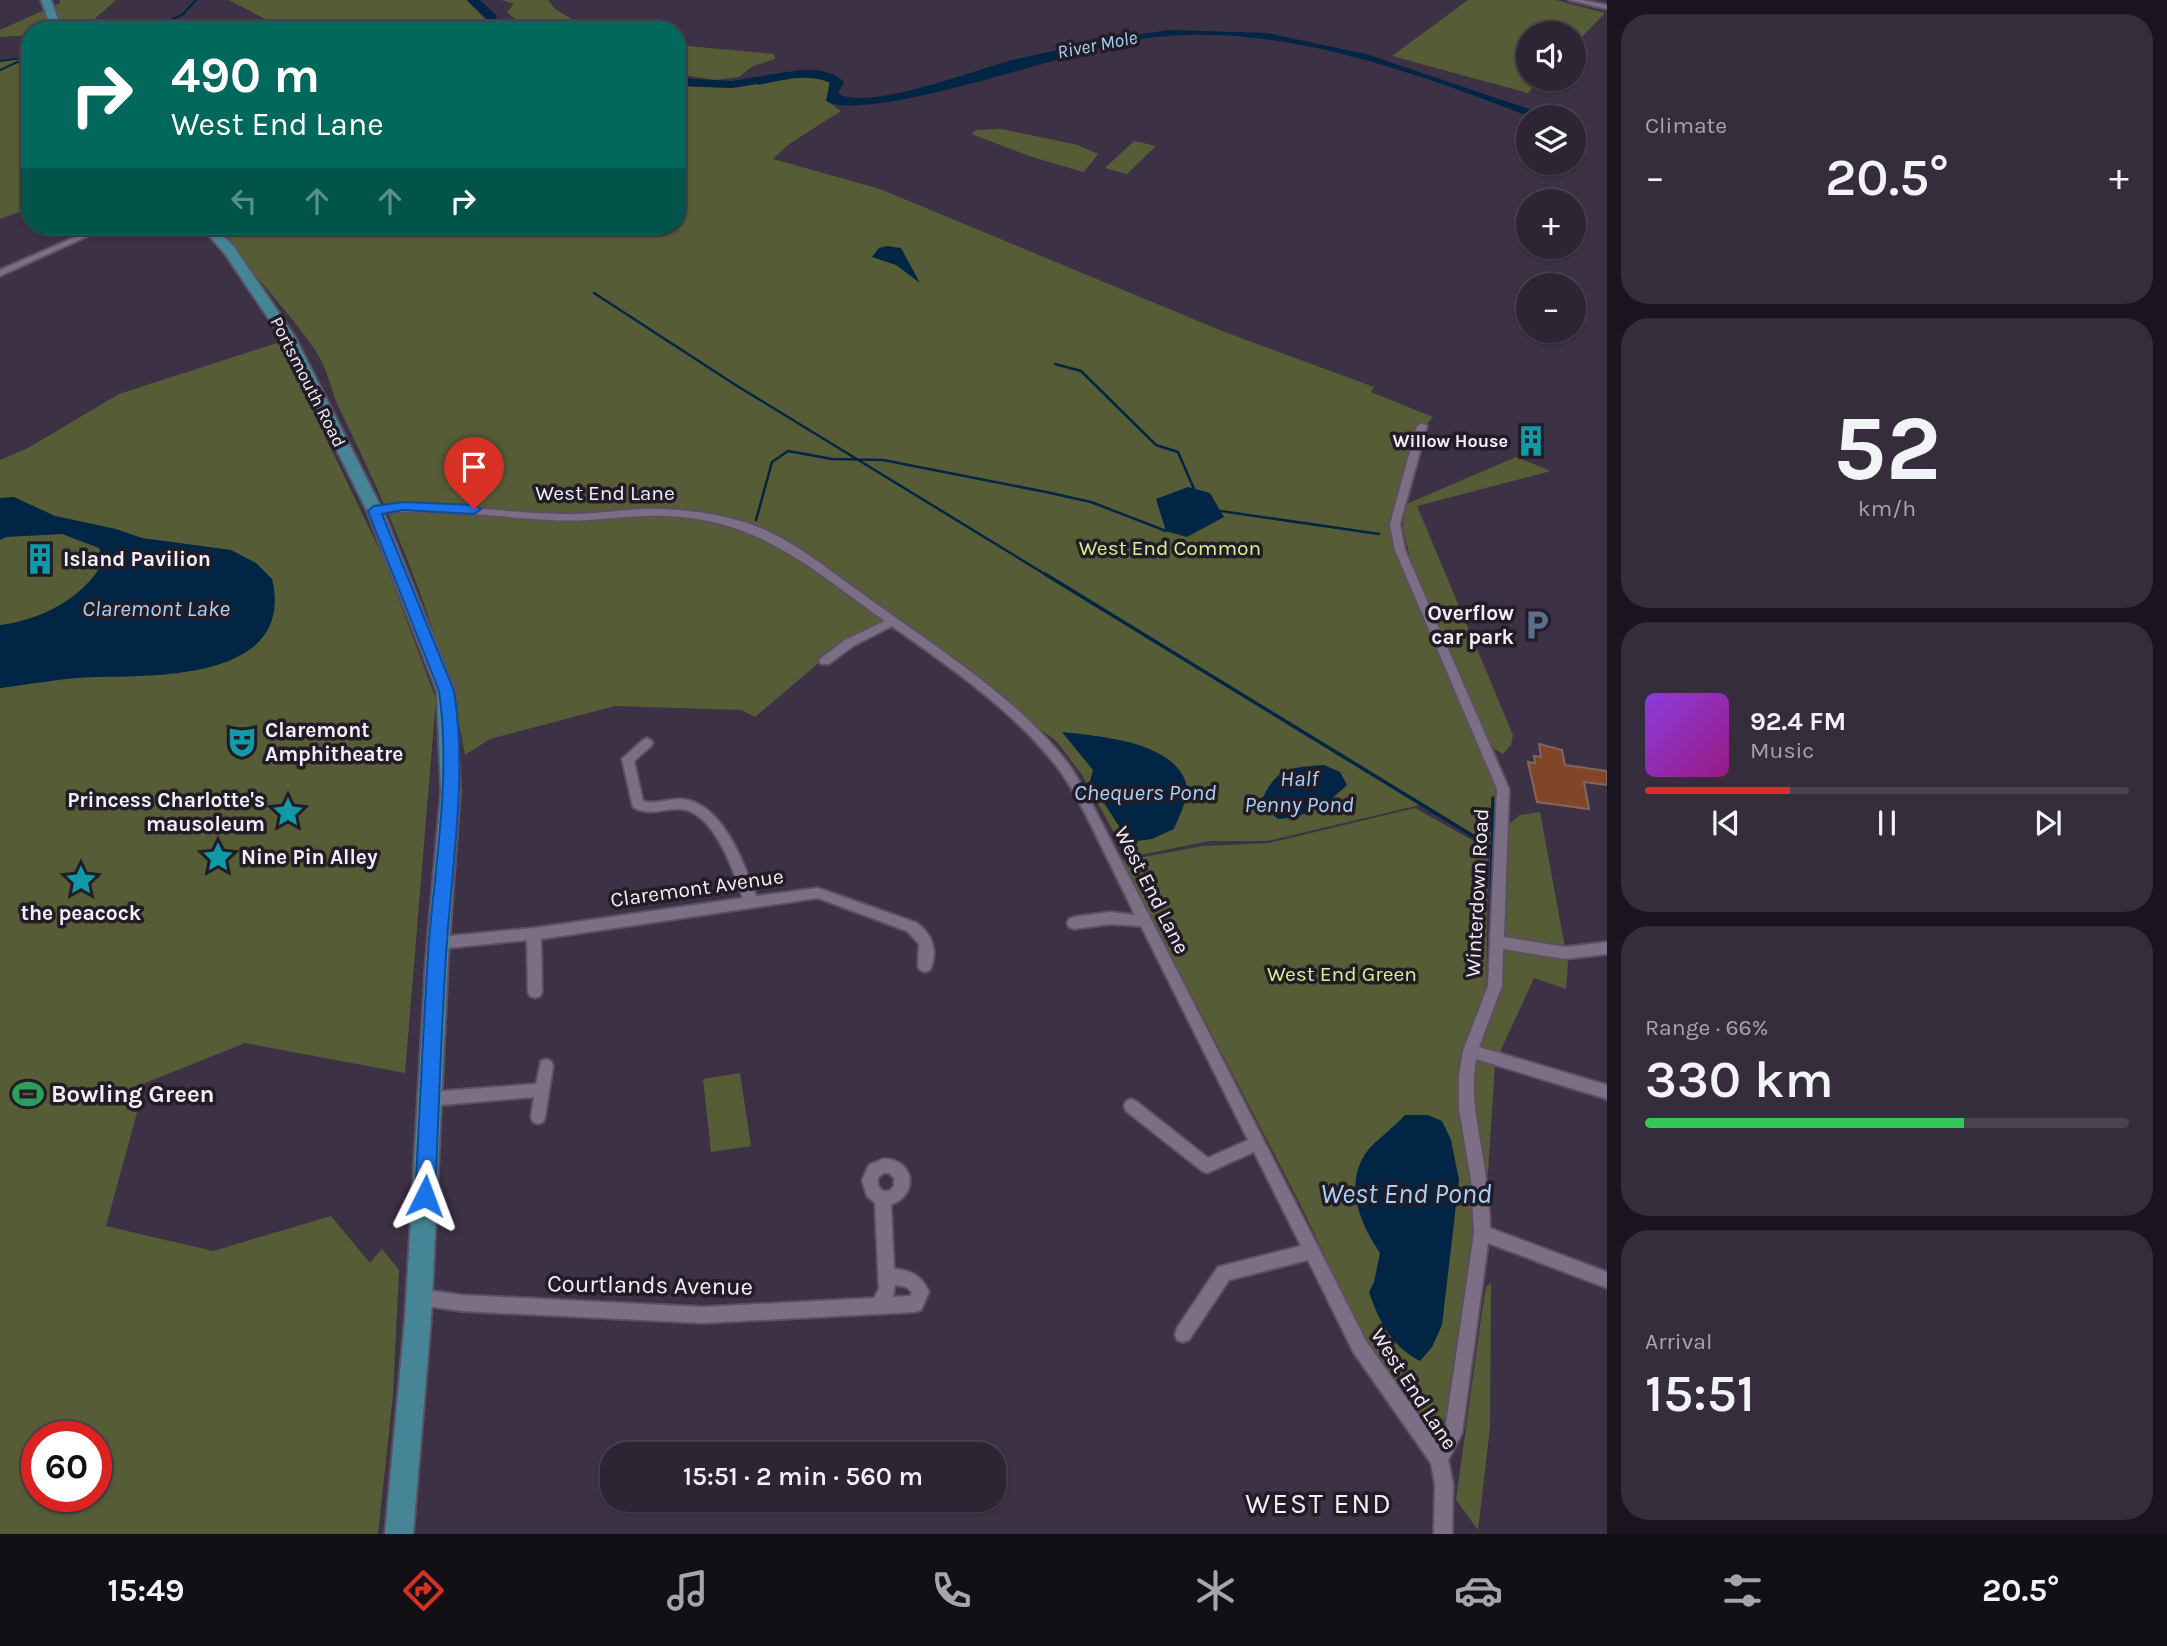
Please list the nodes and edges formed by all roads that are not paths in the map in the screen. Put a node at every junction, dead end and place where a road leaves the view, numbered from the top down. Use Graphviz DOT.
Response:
graph roads {
  1 [pos="46,0"];
  2 [pos="1572,0"];
  3 [pos="1607,8"];
  4 [pos="54,21"];
  5 [pos="86,235"];
  6 [pos="215,235"];
  7 [pos="0,273"];
  8 [pos="1422,426"];
  9 [pos="374,511"];
  10 [pos="894,621"];
  11 [pos="825,661"];
  12 [pos="647,743"];
  13 [pos="751,901"];
  14 [pos="1144,921"];
  15 [pos="1074,923"];
  16 [pos="534,934"];
  17 [pos="1497,942"];
  18 [pos="438,943"];
  19 [pos="1607,948"];
  20 [pos="925,965"];
  21 [pos="535,992"];
  22 [pos="1470,1051"];
  23 [pos="546,1066"];
  24 [pos="540,1090"];
  25 [pos="1607,1092"];
  26 [pos="430,1099"];
  27 [pos="1131,1106"];
  28 [pos="538,1116"];
  29 [pos="1258,1143"];
  30 [pos="883,1198"];
  31 [pos="1482,1233"];
  32 [pos="1313,1251"];
  33 [pos="886,1277"];
  34 [pos="1607,1280"];
  35 [pos="420,1297"];
  36 [pos="880,1303"];
  37 [pos="1183,1334"];
  38 [pos="1439,1459"];
  39 [pos="399,1534"];
  40 [pos="1443,1534"];
  1 -- 4 [label="main road"];
  2 -- 3 [label="street"];
  5 -- 7 [label="street"];
  6 -- 9 [label="main road, Portsmouth Road"];
  8 -- 17 [label="street, Winterdown Road"];
  9 -- 10 [label="street, West End Lane"];
  9 -- 18 [label="main road, Portsmouth Road"];
  10 -- 11 [label="street"];
  10 -- 14 [label="street, West End Lane"];
  12 -- 13 [label="street"];
  13 -- 16 [label="street, Claremont Avenue"];
  13 -- 20 [label="street, Claremont Avenue"];
  14 -- 15 [label="street"];
  14 -- 29 [label="street, West End Lane"];
  16 -- 18 [label="street, Claremont Avenue"];
  16 -- 21 [label="street"];
  17 -- 19 [label="street"];
  17 -- 22 [label="street, Winterdown Road"];
  18 -- 26 [label="main road, Portsmouth Road"];
  22 -- 25 [label="street"];
  22 -- 31 [label="street, Winterdown Road"];
  23 -- 24 [label="street"];
  24 -- 26 [label="street"];
  24 -- 28 [label="street"];
  26 -- 35 [label="main road, Portsmouth Road"];
  27 -- 29 [label="street"];
  29 -- 32 [label="street, West End Lane"];
  30 -- 33 [label="street"];
  31 -- 34 [label="street"];
  31 -- 38 [label="street, Winterdown Road"];
  32 -- 37 [label="street"];
  32 -- 38 [label="street, West End Lane"];
  33 -- 36 [label="street"];
  33 -- 36 [label="street, Courtlands Avenue"];
  35 -- 36 [label="street, Courtlands Avenue"];
  35 -- 39 [label="main road, Portsmouth Road"];
  38 -- 40 [label="street, West End Lane"];
}
